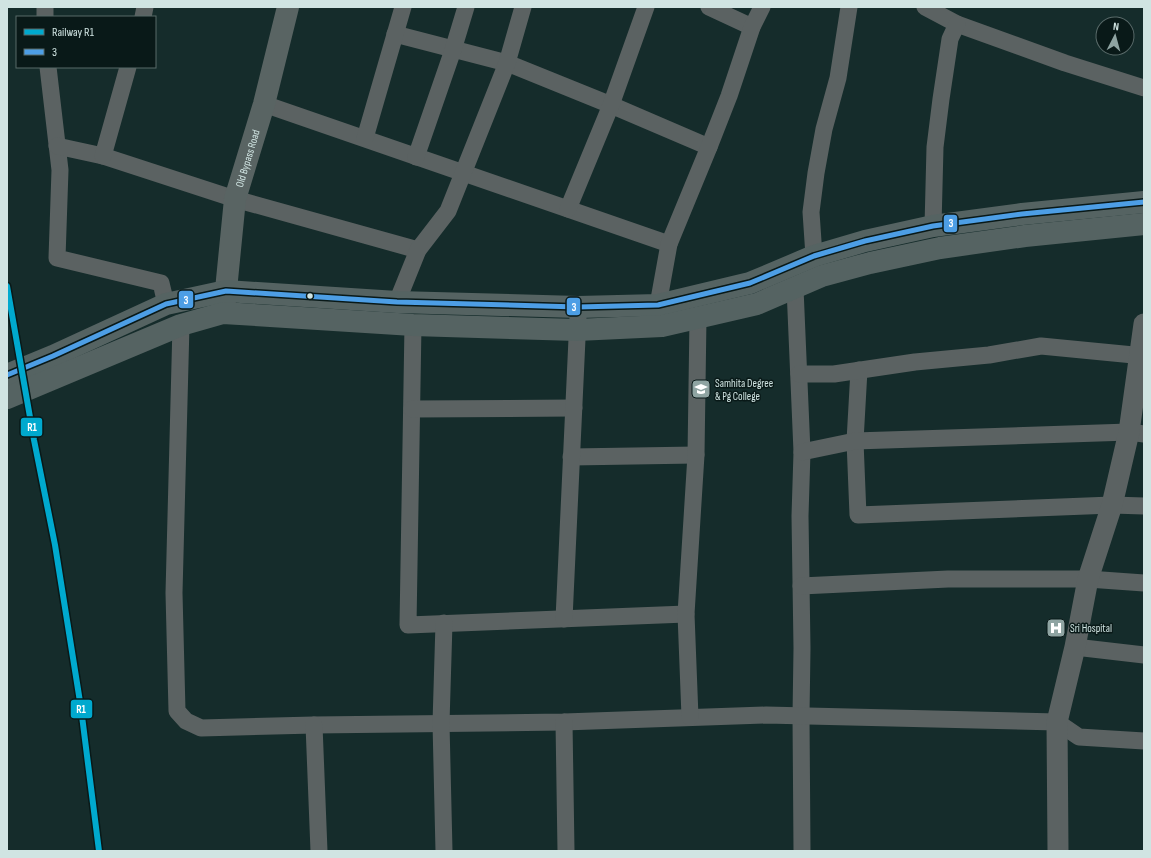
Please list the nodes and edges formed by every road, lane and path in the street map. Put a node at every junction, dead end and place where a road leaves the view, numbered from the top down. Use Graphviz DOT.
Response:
graph roads {
  1 [pos="288,7"];
  2 [pos="403,7"];
  3 [pos="466,7"];
  4 [pos="523,7"];
  5 [pos="646,7"];
  6 [pos="709,7"];
  7 [pos="762,7"];
  8 [pos="849,7"];
  9 [pos="925,7"];
  10 [pos="957,24"];
  11 [pos="752,27"];
  12 [pos="395,34"];
  13 [pos="453,50"];
  14 [pos="507,63"];
  15 [pos="48,68"];
  16 [pos="128,68"];
  17 [pos="1144,88"];
  18 [pos="264,104"];
  19 [pos="611,105"];
  20 [pos="365,138"];
  21 [pos="57,146"];
  22 [pos="709,147"];
  23 [pos="103,156"];
  24 [pos="416,157"];
  25 [pos="463,173"];
  26 [pos="235,199"];
  27 [pos="1144,202"];
  28 [pos="568,209"];
  29 [pos="1144,224"];
  30 [pos="934,226"];
  31 [pos="670,244"];
  32 [pos="418,250"];
  33 [pos="814,256"];
  34 [pos="795,288"];
  35 [pos="226,291"];
  36 [pos="397,302"];
  37 [pos="166,304"];
  38 [pos="658,305"];
  39 [pos="578,307"];
  40 [pos="223,313"];
  41 [pos="698,318"];
  42 [pos="1144,324"];
  43 [pos="181,325"];
  44 [pos="413,325"];
  45 [pos="576,330"];
  46 [pos="1142,356"];
  47 [pos="859,370"];
  48 [pos="798,374"];
  49 [pos="7,375"];
  50 [pos="7,398"];
  51 [pos="574,408"];
  52 [pos="412,409"];
  53 [pos="1136,433"];
  54 [pos="855,441"];
  55 [pos="802,452"];
  56 [pos="696,455"];
  57 [pos="571,457"];
  58 [pos="1112,505"];
  59 [pos="1144,506"];
  60 [pos="1088,579"];
  61 [pos="1144,582"];
  62 [pos="801,586"];
  63 [pos="686,614"];
  64 [pos="564,619"];
  65 [pos="444,623"];
  66 [pos="1075,647"];
  67 [pos="1144,654"];
  68 [pos="801,716"];
  69 [pos="690,717"];
  70 [pos="564,722"];
  71 [pos="1057,722"];
  72 [pos="441,724"];
  73 [pos="314,725"];
  74 [pos="1144,741"];
  75 [pos="319,851"];
  76 [pos="444,851"];
  77 [pos="566,851"];
  78 [pos="802,851"];
  79 [pos="1058,851"];
  1 -- 18 [label="main road, Old Bypass Road"];
  2 -- 12 [label="street"];
  3 -- 13 [label="street"];
  4 -- 14 [label="street"];
  5 -- 19 [label="street"];
  6 -- 11 [label="street"];
  7 -- 11 [label="street"];
  8 -- 33 [label="street"];
  9 -- 10 [label="street"];
  10 -- 17 [label="street"];
  10 -- 30 [label="street"];
  11 -- 22 [label="street"];
  12 -- 13 [label="street"];
  12 -- 20 [label="street"];
  13 -- 14 [label="street"];
  13 -- 24 [label="street"];
  14 -- 19 [label="street"];
  14 -- 25 [label="street"];
  15 -- 21 [label="street"];
  16 -- 23 [label="street"];
  18 -- 20 [label="street"];
  18 -- 26 [label="main road, Old Bypass Road"];
  19 -- 22 [label="street"];
  19 -- 28 [label="street"];
  20 -- 24 [label="street"];
  21 -- 23 [label="street"];
  21 -- 37 [label="street"];
  22 -- 31 [label="street"];
  23 -- 26 [label="street"];
  24 -- 25 [label="street"];
  25 -- 28 [label="street"];
  25 -- 32 [label="street"];
  26 -- 32 [label="street"];
  26 -- 35 [label="main road, Old Bypass Road"];
  27 -- 30 [label="main road"];
  28 -- 31 [label="street"];
  29 -- 34 [label="main road"];
  30 -- 33 [label="main road"];
  31 -- 38 [label="street"];
  32 -- 36 [label="street"];
  33 -- 38 [label="main road"];
  34 -- 41 [label="main road"];
  34 -- 48 [label="street"];
  35 -- 36 [label="main road"];
  35 -- 37 [label="main road"];
  35 -- 40 [label="main road, Old Bypass Road"];
  36 -- 39 [label="main road"];
  37 -- 49 [label="main road"];
  38 -- 39 [label="main road"];
  39 -- 45 [label="street"];
  40 -- 43 [label="main road"];
  40 -- 44 [label="main road"];
  41 -- 45 [label="main road"];
  41 -- 56 [label="street"];
  42 -- 46 [label="street"];
  43 -- 50 [label="main road"];
  43 -- 73 [label="street"];
  44 -- 45 [label="main road"];
  44 -- 52 [label="street"];
  45 -- 51 [label="street"];
  46 -- 47 [label="street"];
  46 -- 53 [label="street"];
  47 -- 48 [label="street"];
  47 -- 54 [label="street"];
  48 -- 55 [label="street"];
  51 -- 52 [label="street"];
  51 -- 57 [label="street"];
  52 -- 65 [label="street"];
  53 -- 54 [label="street"];
  53 -- 58 [label="street"];
  54 -- 55 [label="street"];
  54 -- 58 [label="street"];
  55 -- 62 [label="street"];
  56 -- 57 [label="street"];
  56 -- 63 [label="street"];
  57 -- 64 [label="street"];
  58 -- 59 [label="street"];
  58 -- 60 [label="street"];
  60 -- 61 [label="street"];
  60 -- 62 [label="street"];
  60 -- 66 [label="street"];
  62 -- 68 [label="street"];
  63 -- 64 [label="street"];
  63 -- 69 [label="street"];
  64 -- 65 [label="street"];
  65 -- 72 [label="street"];
  66 -- 67 [label="street"];
  66 -- 71 [label="street"];
  68 -- 69 [label="street"];
  68 -- 71 [label="street"];
  68 -- 78 [label="street"];
  69 -- 70 [label="street"];
  70 -- 72 [label="street"];
  70 -- 77 [label="street"];
  71 -- 74 [label="street"];
  71 -- 79 [label="street"];
  72 -- 73 [label="street"];
  72 -- 76 [label="street"];
  73 -- 75 [label="street"];
}
